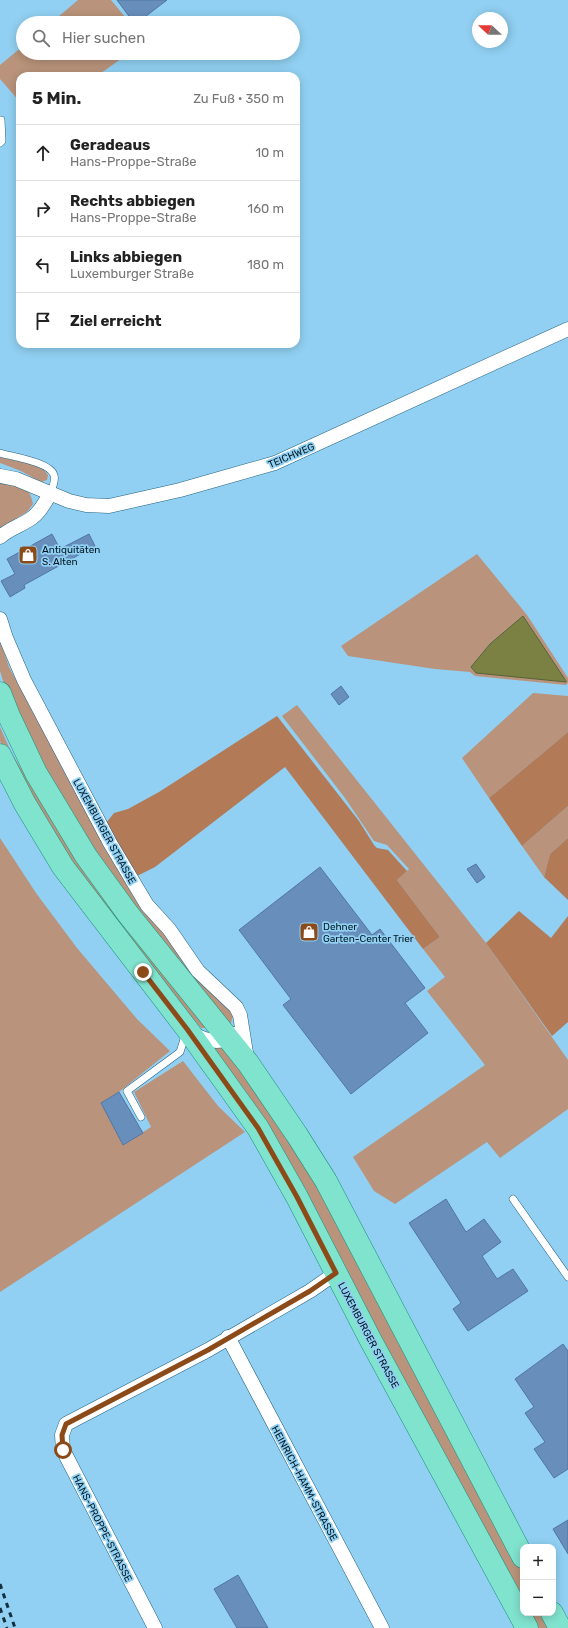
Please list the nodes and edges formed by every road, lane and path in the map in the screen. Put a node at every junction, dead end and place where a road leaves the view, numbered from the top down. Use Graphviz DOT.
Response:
graph roads {
  1 [pos="1,120"];
  2 [pos="0,143"];
  3 [pos="568,329"];
  4 [pos="0,453"];
  5 [pos="0,476"];
  6 [pos="50,494"];
  7 [pos="0,537"];
  8 [pos="0,619"];
  9 [pos="0,693"];
  10 [pos="0,755"];
  11 [pos="240,1022"];
  12 [pos="187,1029"];
  13 [pos="227,1039"];
  14 [pos="248,1063"];
  15 [pos="141,1117"];
  16 [pos="513,1199"];
  17 [pos="336,1273"];
  18 [pos="568,1277"];
  19 [pos="228,1338"];
  20 [pos="520,1551"];
  21 [pos="554,1616"];
  22 [pos="155,1628"];
  23 [pos="382,1628"];
  24 [pos="527,1628"];
  25 [pos="560,1628"];
  1 -- 2 [label="lane"];
  3 -- 6 [label="street, TEICHWEG"];
  4 -- 6 [label="lane"];
  5 -- 6 [label="street, TEICHWEG"];
  6 -- 7 [label="street"];
  8 -- 11 [label="street, LUXEMBURGER STRASSE"];
  9 -- 13 [label="main road, LUXEMBURGER STRASSE"];
  10 -- 12 [label="main road, LUXEMBURGER STRASSE"];
  11 -- 13 [label="street"];
  11 -- 14 [label="street, LUXEMBURGER STRASSE"];
  12 -- 13 [label="street, LUXEMBURGER STRASSE"];
  12 -- 15 [label="lane"];
  12 -- 17 [label="main road, LUXEMBURGER STRASSE"];
  13 -- 14 [label="main road, LUXEMBURGER STRASSE"];
  14 -- 20 [label="main road, LUXEMBURGER STRASSE"];
  16 -- 18 [label="lane"];
  17 -- 19 [label="street, HANS-PROPPE-STRASSE"];
  17 -- 24 [label="main road, LUXEMBURGER STRASSE"];
  19 -- 22 [label="street, HANS-PROPPE-STRASSE"];
  19 -- 23 [label="street, HEINRICH-HAMM-STRASSE"];
  21 -- 25 [label="main road"];
}
